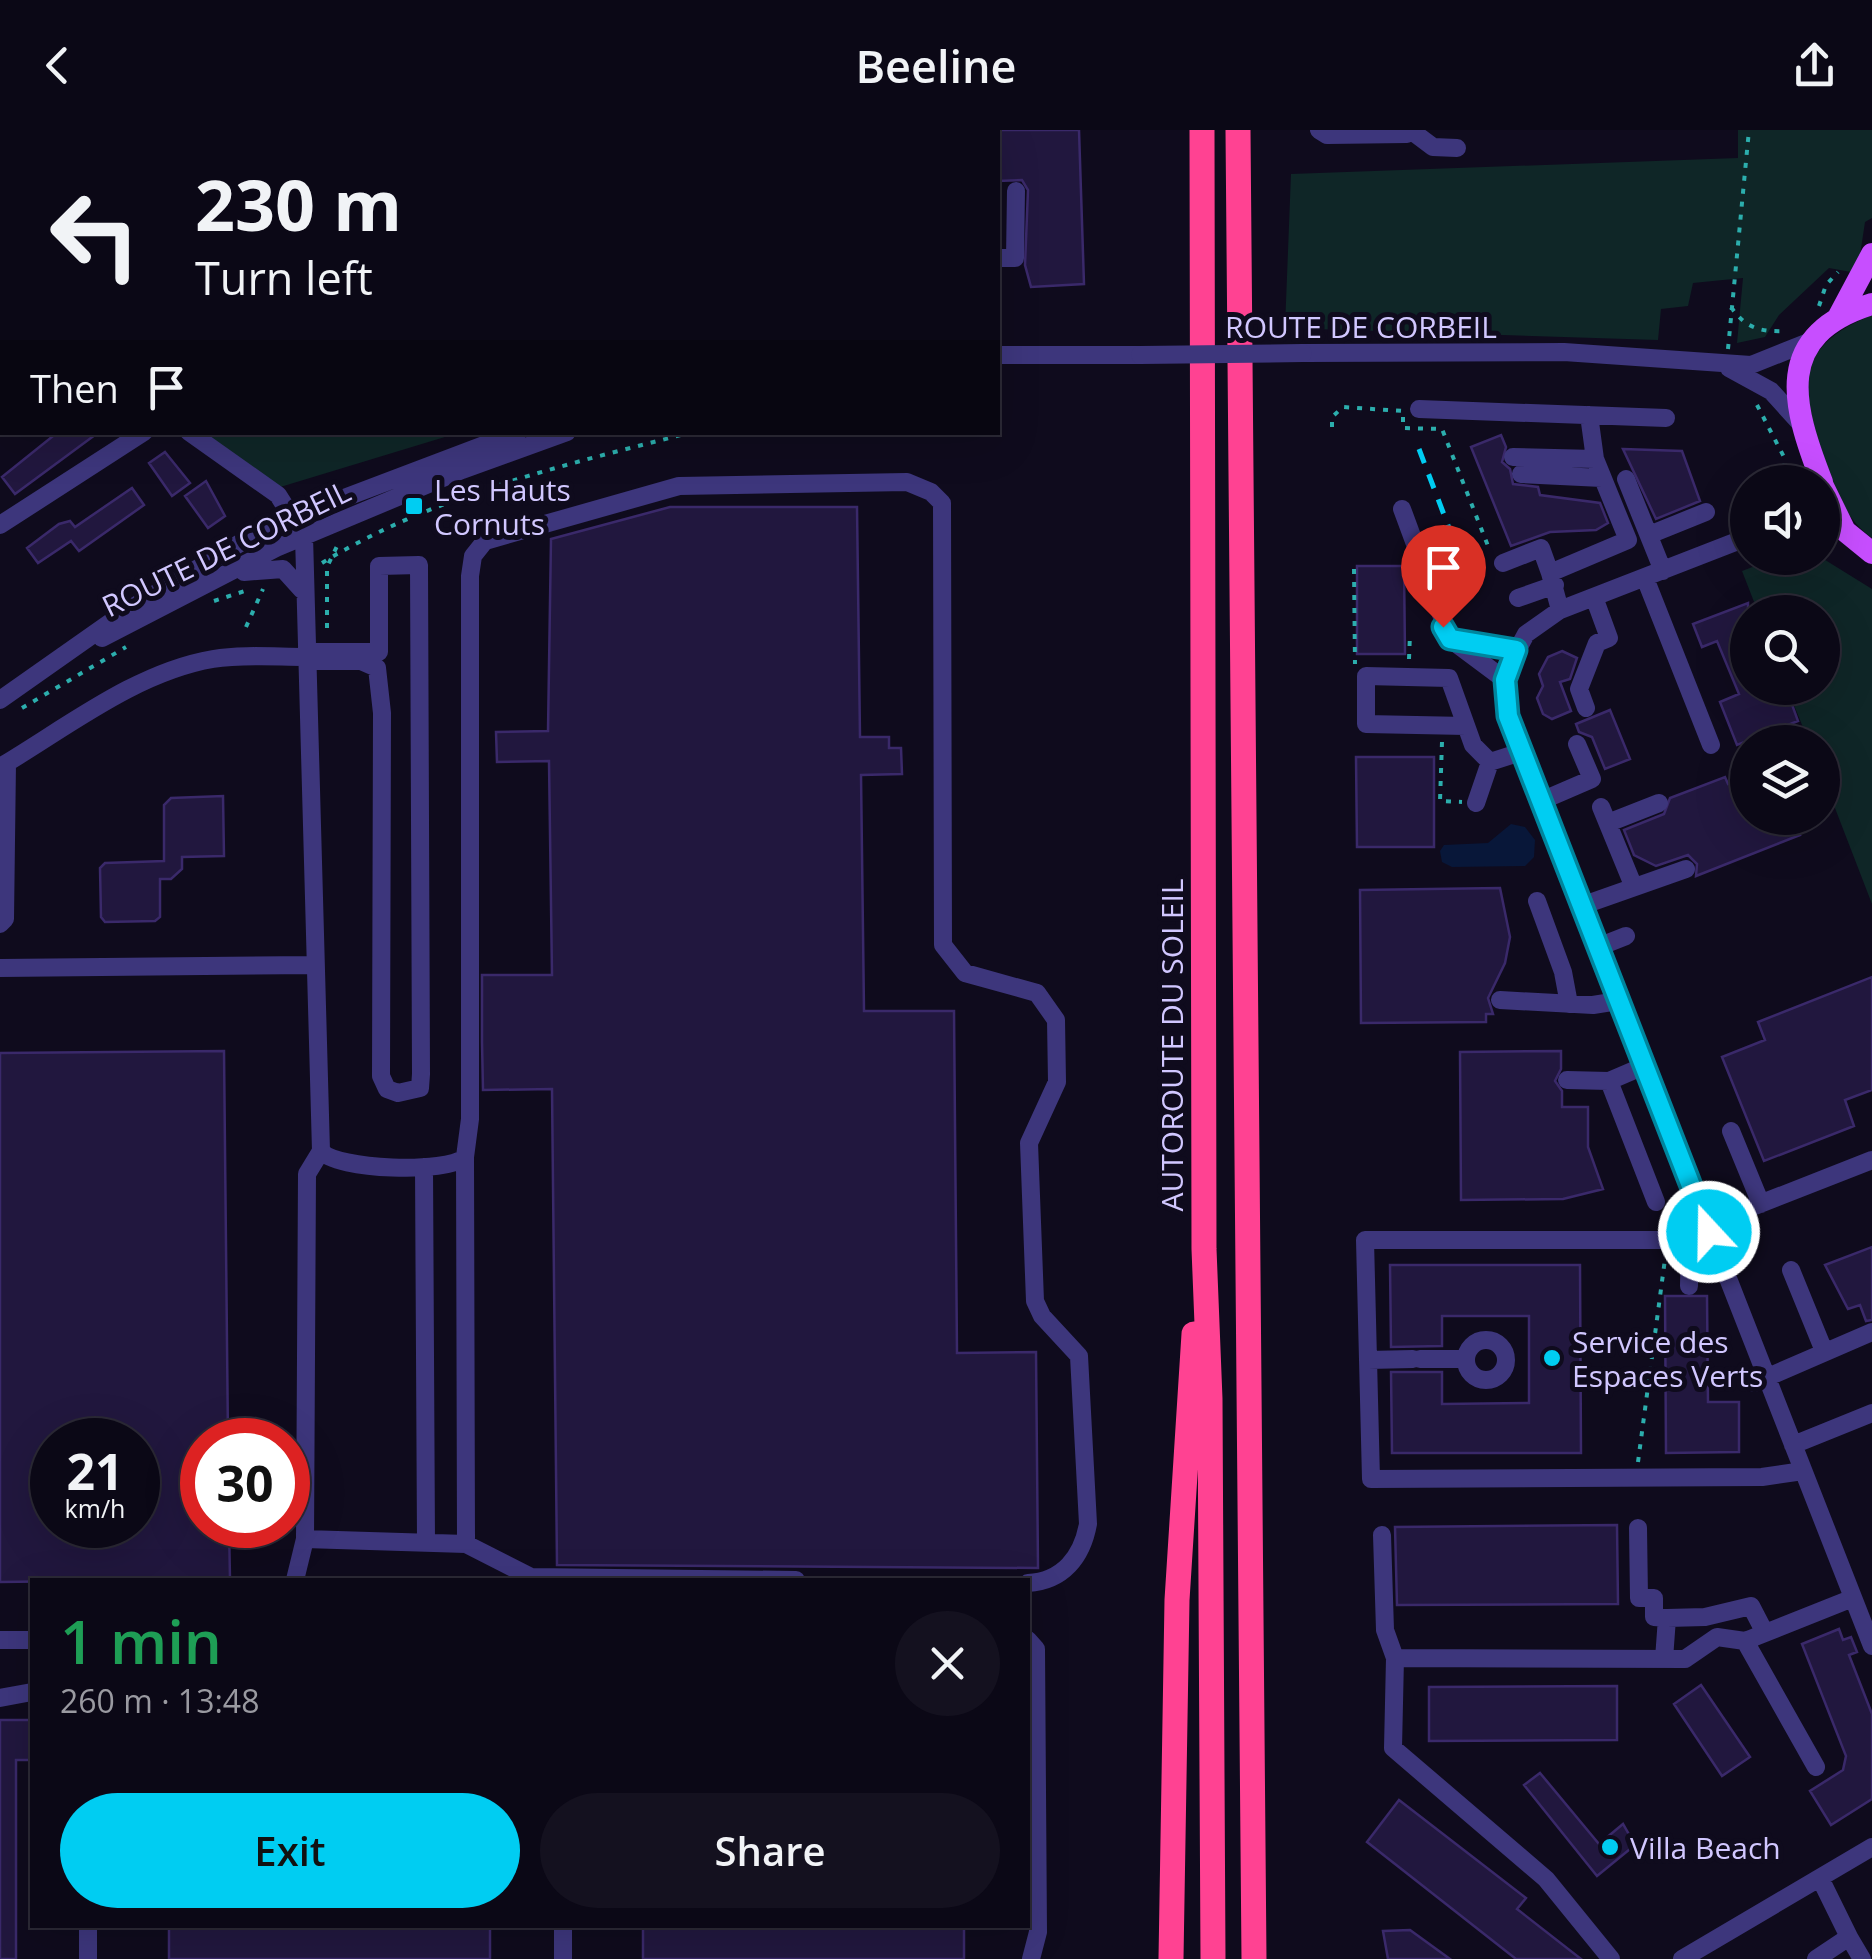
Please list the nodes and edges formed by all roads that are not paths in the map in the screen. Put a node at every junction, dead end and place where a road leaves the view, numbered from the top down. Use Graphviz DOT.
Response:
graph roads {
  1 [pos="1202,130"];
  2 [pos="1238,130"];
  3 [pos="1320,130"];
  4 [pos="1414,131"];
  5 [pos="1458,148"];
  6 [pos="1016,192"];
  7 [pos="1007,216"];
  8 [pos="1872,254"];
  9 [pos="1000,258"];
  10 [pos="1872,304"];
  11 [pos="1838,316"];
  12 [pos="1812,341"];
  13 [pos="1000,355"];
  14 [pos="1726,357"];
  15 [pos="1418,410"];
  16 [pos="1589,415"];
  17 [pos="1666,418"];
  18 [pos="1800,423"];
  19 [pos="139,435"];
  20 [pos="194,435"];
  21 [pos="510,435"];
  22 [pos="559,435"];
  23 [pos="1513,456"];
  24 [pos="1595,459"];
  25 [pos="1814,465"];
  26 [pos="1521,474"];
  27 [pos="1602,478"];
  28 [pos="1626,479"];
  29 [pos="1402,509"];
  30 [pos="1706,512"];
  31 [pos="294,517"];
  32 [pos="0,525"];
  33 [pos="1840,532"];
  34 [pos="1649,535"];
  35 [pos="304,536"];
  36 [pos="1730,543"];
  37 [pos="1872,553"];
  38 [pos="1497,560"];
  39 [pos="1654,574"];
  40 [pos="1553,579"];
  41 [pos="210,583"];
  42 [pos="303,591"];
  43 [pos="1594,597"];
  44 [pos="1518,598"];
  45 [pos="1560,610"];
  46 [pos="1450,639"];
  47 [pos="76,650"];
  48 [pos="1516,650"];
  49 [pos="306,656"];
  50 [pos="1505,680"];
  51 [pos="0,700"];
  52 [pos="1586,708"];
  53 [pos="1466,726"];
  54 [pos="1578,744"];
  55 [pos="1711,744"];
  56 [pos="1522,752"];
  57 [pos="1490,762"];
  58 [pos="4,765"];
  59 [pos="1540,801"];
  60 [pos="1659,802"];
  61 [pos="1476,803"];
  62 [pos="1686,870"];
  63 [pos="1633,885"];
  64 [pos="1538,901"];
  65 [pos="1582,906"];
  66 [pos="0,924"];
  67 [pos="1626,936"];
  68 [pos="1598,948"];
  69 [pos="314,965"];
  70 [pos="0,968"];
  71 [pos="1500,1000"];
  72 [pos="1618,1001"];
  73 [pos="1569,1004"];
  74 [pos="1644,1066"];
  75 [pos="1567,1080"];
  76 [pos="1609,1082"];
  77 [pos="1731,1131"];
  78 [pos="321,1151"];
  79 [pos="466,1157"];
  80 [pos="1872,1160"];
  81 [pos="424,1166"];
  82 [pos="1656,1202"];
  83 [pos="1761,1204"];
  84 [pos="1708,1229"];
  85 [pos="1690,1240"];
  86 [pos="1204,1249"];
  87 [pos="1791,1270"];
  88 [pos="1689,1286"];
  89 [pos="1872,1332"];
  90 [pos="1824,1350"];
  91 [pos="1466,1359"];
  92 [pos="1368,1360"];
  93 [pos="1760,1380"];
  94 [pos="1872,1413"];
  95 [pos="306,1418"];
  96 [pos="1793,1445"];
  97 [pos="1803,1471"];
  98 [pos="1638,1528"];
  99 [pos="1382,1535"];
  100 [pos="310,1540"];
  101 [pos="426,1542"];
  102 [pos="466,1544"];
  103 [pos="303,1548"];
  104 [pos="296,1578"];
  105 [pos="619,1578"];
  106 [pos="1030,1582"];
  107 [pos="1853,1598"];
  108 [pos="1667,1618"];
  109 [pos="1765,1633"];
  110 [pos="0,1640"];
  111 [pos="30,1640"];
  112 [pos="1746,1641"];
  113 [pos="1030,1642"];
  114 [pos="1872,1646"];
  115 [pos="1395,1658"];
  116 [pos="1664,1658"];
  117 [pos="30,1692"];
  118 [pos="0,1698"];
  119 [pos="1816,1766"];
  120 [pos="1872,1847"];
  121 [pos="1820,1878"];
  122 [pos="88,1928"];
  123 [pos="563,1928"];
  124 [pos="1850,1937"];
  125 [pos="88,1959"];
  126 [pos="563,1959"];
  127 [pos="1031,1959"];
  128 [pos="1171,1959"];
  129 [pos="1213,1959"];
  130 [pos="1254,1959"];
  131 [pos="1610,1959"];
  132 [pos="1682,1959"];
  133 [pos="1816,1959"];
  134 [pos="1862,1959"];
  1 -- 86 [label="highway, AUTOROUTE DU SOLEIL"];
  2 -- 130 [label="highway"];
  3 -- 4 [label="street"];
  4 -- 5 [label="street"];
  6 -- 7 [label="street"];
  7 -- 9 [label="street"];
  8 -- 11 [label="main road"];
  10 -- 11 [label="main road"];
  11 -- 12 [label="main road"];
  12 -- 14 [label="street, ROUTE DE CORBEIL"];
  12 -- 18 [label="main road"];
  13 -- 14 [label="street, ROUTE DE CORBEIL, bridge"];
  14 -- 18 [label="street, ROUTE DE CORBEIL"];
  15 -- 16 [label="street"];
  16 -- 17 [label="street"];
  16 -- 24 [label="street"];
  18 -- 25 [label="main road"];
  19 -- 32 [label="street"];
  20 -- 31 [label="street"];
  21 -- 31 [label="street, ROUTE DE CORBEIL"];
  22 -- 35 [label="street, ROUTE DE CORBEIL"];
  23 -- 24 [label="street"];
  24 -- 27 [label="street"];
  26 -- 27 [label="street"];
  27 -- 40 [label="street"];
  28 -- 34 [label="street"];
  29 -- 46 [label="street"];
  30 -- 34 [label="street"];
  31 -- 35 [label="street"];
  31 -- 47 [label="street, ROUTE DE CORBEIL"];
  33 -- 37 [label="main road"];
  34 -- 39 [label="street"];
  35 -- 41 [label="street, ROUTE DE CORBEIL"];
  35 -- 42 [label="street"];
  36 -- 39 [label="street"];
  38 -- 40 [label="street"];
  39 -- 43 [label="street"];
  39 -- 55 [label="street"];
  40 -- 44 [label="street"];
  40 -- 45 [label="street"];
  41 -- 42 [label="street"];
  41 -- 47 [label="street, ROUTE DE CORBEIL"];
  42 -- 49 [label="street"];
  43 -- 45 [label="street"];
  43 -- 52 [label="street"];
  45 -- 48 [label="street"];
  46 -- 48 [label="street"];
  46 -- 50 [label="street"];
  47 -- 51 [label="street, ROUTE DE CORBEIL"];
  48 -- 50 [label="street"];
  49 -- 49 [label="street"];
  49 -- 58 [label="street"];
  49 -- 69 [label="street"];
  50 -- 56 [label="street"];
  53 -- 53 [label="street"];
  53 -- 57 [label="street"];
  54 -- 59 [label="street"];
  56 -- 57 [label="street"];
  56 -- 59 [label="street"];
  57 -- 61 [label="street"];
  58 -- 66 [label="street"];
  59 -- 65 [label="street"];
  60 -- 63 [label="street"];
  62 -- 63 [label="street"];
  63 -- 65 [label="street"];
  64 -- 73 [label="street"];
  65 -- 68 [label="street"];
  67 -- 68 [label="street"];
  68 -- 72 [label="street"];
  69 -- 70 [label="street"];
  69 -- 78 [label="street"];
  71 -- 73 [label="street"];
  72 -- 73 [label="street"];
  72 -- 74 [label="street"];
  74 -- 76 [label="street"];
  74 -- 84 [label="street"];
  75 -- 76 [label="street"];
  76 -- 82 [label="street"];
  77 -- 83 [label="street"];
  78 -- 81 [label="street"];
  78 -- 95 [label="street"];
  79 -- 81 [label="street"];
  79 -- 102 [label="street"];
  79 -- 106 [label="street"];
  80 -- 83 [label="street"];
  81 -- 101 [label="street"];
  83 -- 84 [label="street"];
  84 -- 85 [label="street"];
  84 -- 93 [label="street"];
  85 -- 88 [label="street"];
  85 -- 92 [label="street"];
  86 -- 128 [label="highway"];
  86 -- 129 [label="highway, AUTOROUTE DU SOLEIL"];
  87 -- 90 [label="street"];
  89 -- 90 [label="street"];
  90 -- 93 [label="street"];
  91 -- 92 [label="street"];
  92 -- 97 [label="street"];
  93 -- 96 [label="street"];
  94 -- 96 [label="street"];
  96 -- 97 [label="street"];
  97 -- 107 [label="street"];
  98 -- 108 [label="street"];
  99 -- 115 [label="street"];
  100 -- 101 [label="street"];
  101 -- 102 [label="street"];
  102 -- 105 [label="street"];
  103 -- 104 [label="street"];
  107 -- 109 [label="street"];
  107 -- 114 [label="street"];
  108 -- 109 [label="street"];
  108 -- 116 [label="street"];
  109 -- 112 [label="street"];
  110 -- 111 [label="street"];
  112 -- 116 [label="street"];
  112 -- 119 [label="street"];
  113 -- 127 [label="street"];
  115 -- 116 [label="street"];
  115 -- 131 [label="street"];
  117 -- 118 [label="street"];
  120 -- 121 [label="street"];
  121 -- 124 [label="street"];
  121 -- 132 [label="street"];
  122 -- 125 [label="street"];
  123 -- 126 [label="street"];
  124 -- 133 [label="street"];
  124 -- 134 [label="street"];
}
